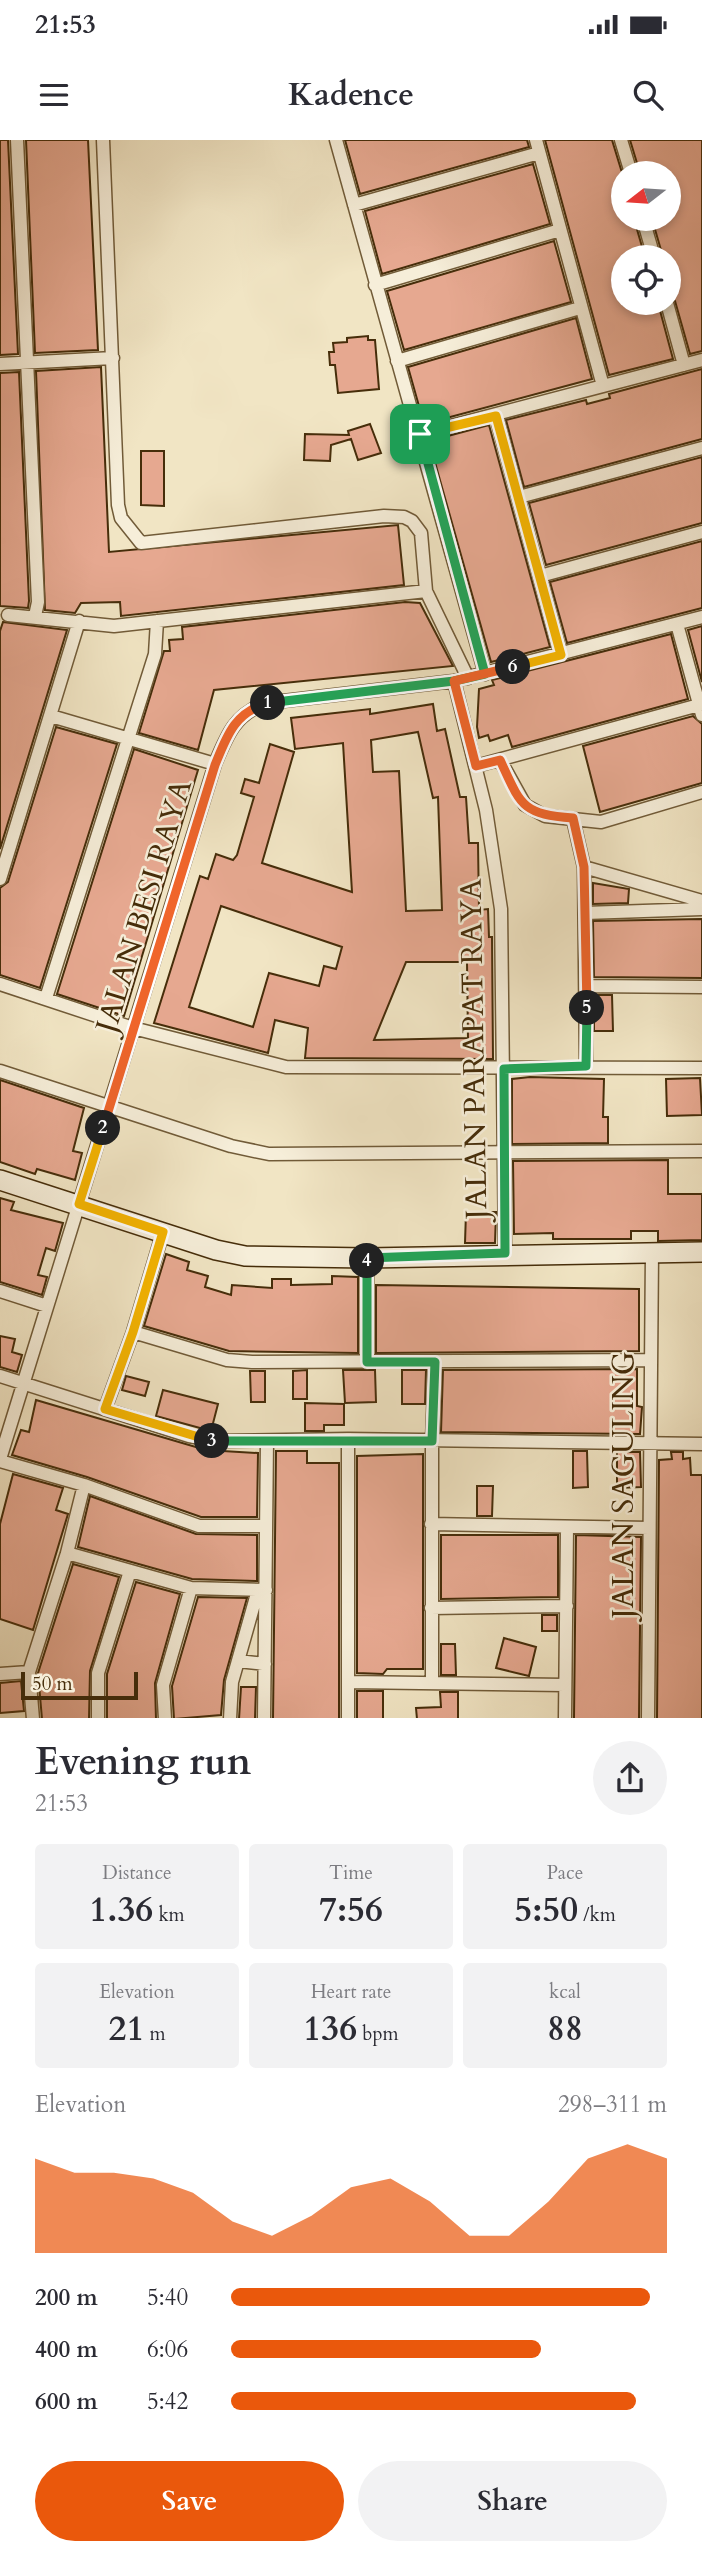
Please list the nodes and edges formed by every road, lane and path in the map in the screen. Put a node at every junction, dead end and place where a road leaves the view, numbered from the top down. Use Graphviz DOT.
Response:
graph roads {
  1 [pos="17,140"];
  2 [pos="103,140"];
  3 [pos="336,140"];
  4 [pos="621,140"];
  5 [pos="537,146"];
  6 [pos="627,161"];
  7 [pos="354,205"];
  8 [pos="560,230"];
  9 [pos="375,285"];
  10 [pos="580,308"];
  11 [pos="670,315"];
  12 [pos="113,358"];
  13 [pos="702,360"];
  14 [pos="397,361"];
  15 [pos="28,363"];
  16 [pos="0,364"];
  17 [pos="684,365"];
  18 [pos="603,386"];
  19 [pos="496,416"];
  20 [pos="420,434"];
  21 [pos="702,448"];
  22 [pos="519,497"];
  23 [pos="702,532"];
  24 [pos="540,576"];
  25 [pos="426,591"];
  26 [pos="37,610"];
  27 [pos="8,615"];
  28 [pos="702,617"];
  29 [pos="79,621"];
  30 [pos="158,621"];
  31 [pos="677,624"];
  32 [pos="561,655"];
  33 [pos="485,674"];
  34 [pos="468,678"];
  35 [pos="454,681"];
  36 [pos="701,710"];
  37 [pos="51,716"];
  38 [pos="128,740"];
  39 [pos="500,760"];
  40 [pos="215,765"];
  41 [pos="476,766"];
  42 [pos="702,792"];
  43 [pos="573,818"];
  44 [pos="584,867"];
  45 [pos="0,880"];
  46 [pos="702,901"];
  47 [pos="702,909"];
  48 [pos="585,913"];
  49 [pos="0,984"];
  50 [pos="587,986"];
  51 [pos="702,987"];
  52 [pos="46,999"];
  53 [pos="133,1028"];
  54 [pos="586,1066"];
  55 [pos="702,1068"];
  56 [pos="504,1069"];
  57 [pos="0,1071"];
  58 [pos="111,1107"];
  59 [pos="702,1151"];
  60 [pos="504,1152"];
  61 [pos="0,1180"];
  62 [pos="79,1204"];
  63 [pos="163,1232"];
  64 [pos="652,1252"];
  65 [pos="702,1252"];
  66 [pos="505,1253"];
  67 [pos="367,1258"];
  68 [pos="0,1292"];
  69 [pos="47,1306"];
  70 [pos="133,1332"];
  71 [pos="649,1360"];
  72 [pos="367,1362"];
  73 [pos="435,1362"];
  74 [pos="0,1376"];
  75 [pos="26,1382"];
  76 [pos="105,1409"];
  77 [pos="348,1439"];
  78 [pos="267,1441"];
  79 [pos="432,1441"];
  80 [pos="702,1444"];
  81 [pos="649,1446"];
  82 [pos="0,1460"];
  83 [pos="84,1485"];
  84 [pos="431,1524"];
  85 [pos="266,1526"];
  86 [pos="567,1527"];
  87 [pos="649,1528"];
  88 [pos="67,1553"];
  89 [pos="130,1571"];
  90 [pos="191,1588"];
  91 [pos="262,1590"];
  92 [pos="567,1606"];
  93 [pos="431,1608"];
  94 [pos="238,1661"];
  95 [pos="265,1664"];
  96 [pos="29,1672"];
  97 [pos="0,1674"];
  98 [pos="349,1682"];
  99 [pos="432,1682"];
  100 [pos="565,1685"];
  101 [pos="33,1718"];
  102 [pos="98,1718"];
  103 [pos="165,1718"];
  104 [pos="230,1718"];
  105 [pos="264,1718"];
  106 [pos="348,1718"];
  107 [pos="565,1718"];
  108 [pos="648,1718"];
  1 -- 15 [label="street"];
  2 -- 12 [label="street"];
  3 -- 7 [label="street"];
  4 -- 6 [label="street"];
  5 -- 7 [label="street"];
  5 -- 8 [label="street"];
  7 -- 9 [label="street"];
  8 -- 9 [label="street"];
  8 -- 10 [label="street"];
  9 -- 14 [label="street"];
  10 -- 14 [label="street"];
  10 -- 18 [label="street"];
  11 -- 17 [label="street"];
  12 -- 15 [label="street"];
  12 -- 25 [label="street"];
  13 -- 17 [label="street"];
  14 -- 20 [label="street"];
  15 -- 16 [label="street"];
  15 -- 26 [label="street"];
  17 -- 18 [label="street"];
  18 -- 19 [label="street"];
  19 -- 20 [label="street"];
  19 -- 22 [label="street"];
  20 -- 33 [label="street"];
  21 -- 22 [label="street"];
  22 -- 24 [label="street"];
  23 -- 24 [label="street"];
  24 -- 32 [label="street"];
  25 -- 30 [label="street"];
  25 -- 34 [label="street"];
  26 -- 27 [label="street"];
  26 -- 29 [label="street"];
  28 -- 31 [label="street, JALAN BESI RAYA"];
  29 -- 30 [label="street"];
  29 -- 37 [label="street"];
  30 -- 38 [label="street"];
  31 -- 32 [label="street, JALAN BESI RAYA"];
  31 -- 36 [label="street"];
  32 -- 33 [label="street, JALAN BESI RAYA"];
  33 -- 34 [label="street, JALAN BESI RAYA"];
  34 -- 35 [label="street, JALAN BESI RAYA"];
  35 -- 40 [label="street, JALAN BESI RAYA"];
  35 -- 41 [label="street, JALAN PARAPAT RAYA"];
  36 -- 39 [label="street"];
  37 -- 38 [label="street"];
  37 -- 45 [label="street"];
  38 -- 40 [label="street"];
  38 -- 52 [label="street"];
  39 -- 41 [label="street"];
  39 -- 43 [label="street"];
  40 -- 53 [label="street, JALAN BESI RAYA"];
  41 -- 56 [label="street, JALAN PARAPAT RAYA"];
  42 -- 43 [label="street"];
  43 -- 44 [label="street"];
  44 -- 46 [label="street"];
  44 -- 48 [label="street"];
  47 -- 48 [label="street"];
  48 -- 50 [label="street"];
  49 -- 52 [label="street"];
  50 -- 51 [label="street"];
  50 -- 54 [label="street"];
  52 -- 53 [label="street"];
  53 -- 56 [label="street"];
  53 -- 58 [label="street, JALAN BESI RAYA"];
  54 -- 55 [label="street"];
  54 -- 56 [label="street"];
  56 -- 60 [label="street, JALAN PARAPAT RAYA"];
  57 -- 58 [label="street"];
  58 -- 60 [label="street"];
  58 -- 62 [label="street, JALAN BESI RAYA"];
  59 -- 60 [label="street"];
  60 -- 66 [label="street, JALAN PARAPAT RAYA"];
  61 -- 62 [label="street"];
  62 -- 63 [label="street"];
  62 -- 69 [label="street, JALAN BESI RAYA"];
  63 -- 67 [label="street"];
  63 -- 70 [label="street"];
  64 -- 65 [label="street"];
  64 -- 66 [label="street"];
  64 -- 71 [label="street, JALAN SAGULING"];
  66 -- 67 [label="street"];
  67 -- 72 [label="street"];
  68 -- 69 [label="street"];
  69 -- 75 [label="street, JALAN BESI RAYA"];
  70 -- 72 [label="street"];
  70 -- 76 [label="street"];
  71 -- 73 [label="street"];
  71 -- 81 [label="street, JALAN SAGULING"];
  72 -- 73 [label="street"];
  73 -- 79 [label="street"];
  74 -- 75 [label="street"];
  75 -- 76 [label="street"];
  75 -- 82 [label="street, JALAN BESI RAYA"];
  76 -- 78 [label="street"];
  77 -- 78 [label="street"];
  77 -- 79 [label="street"];
  77 -- 98 [label="street"];
  78 -- 85 [label="street"];
  79 -- 81 [label="street"];
  79 -- 84 [label="street"];
  80 -- 81 [label="street"];
  81 -- 87 [label="street, JALAN SAGULING"];
  82 -- 83 [label="street"];
  83 -- 85 [label="street"];
  83 -- 88 [label="street"];
  84 -- 86 [label="street"];
  84 -- 93 [label="street"];
  85 -- 91 [label="street"];
  86 -- 87 [label="street"];
  86 -- 92 [label="street"];
  87 -- 108 [label="street, JALAN SAGULING"];
  88 -- 89 [label="street"];
  88 -- 96 [label="street"];
  89 -- 90 [label="street"];
  89 -- 102 [label="street"];
  90 -- 91 [label="street"];
  90 -- 103 [label="street"];
  91 -- 94 [label="street"];
  91 -- 95 [label="street"];
  92 -- 93 [label="street"];
  92 -- 100 [label="street"];
  93 -- 99 [label="street"];
  94 -- 95 [label="street"];
  94 -- 104 [label="street"];
  95 -- 105 [label="street"];
  96 -- 97 [label="street"];
  96 -- 101 [label="street"];
  98 -- 99 [label="street"];
  98 -- 106 [label="street"];
  99 -- 100 [label="street"];
  100 -- 107 [label="street"];
}
